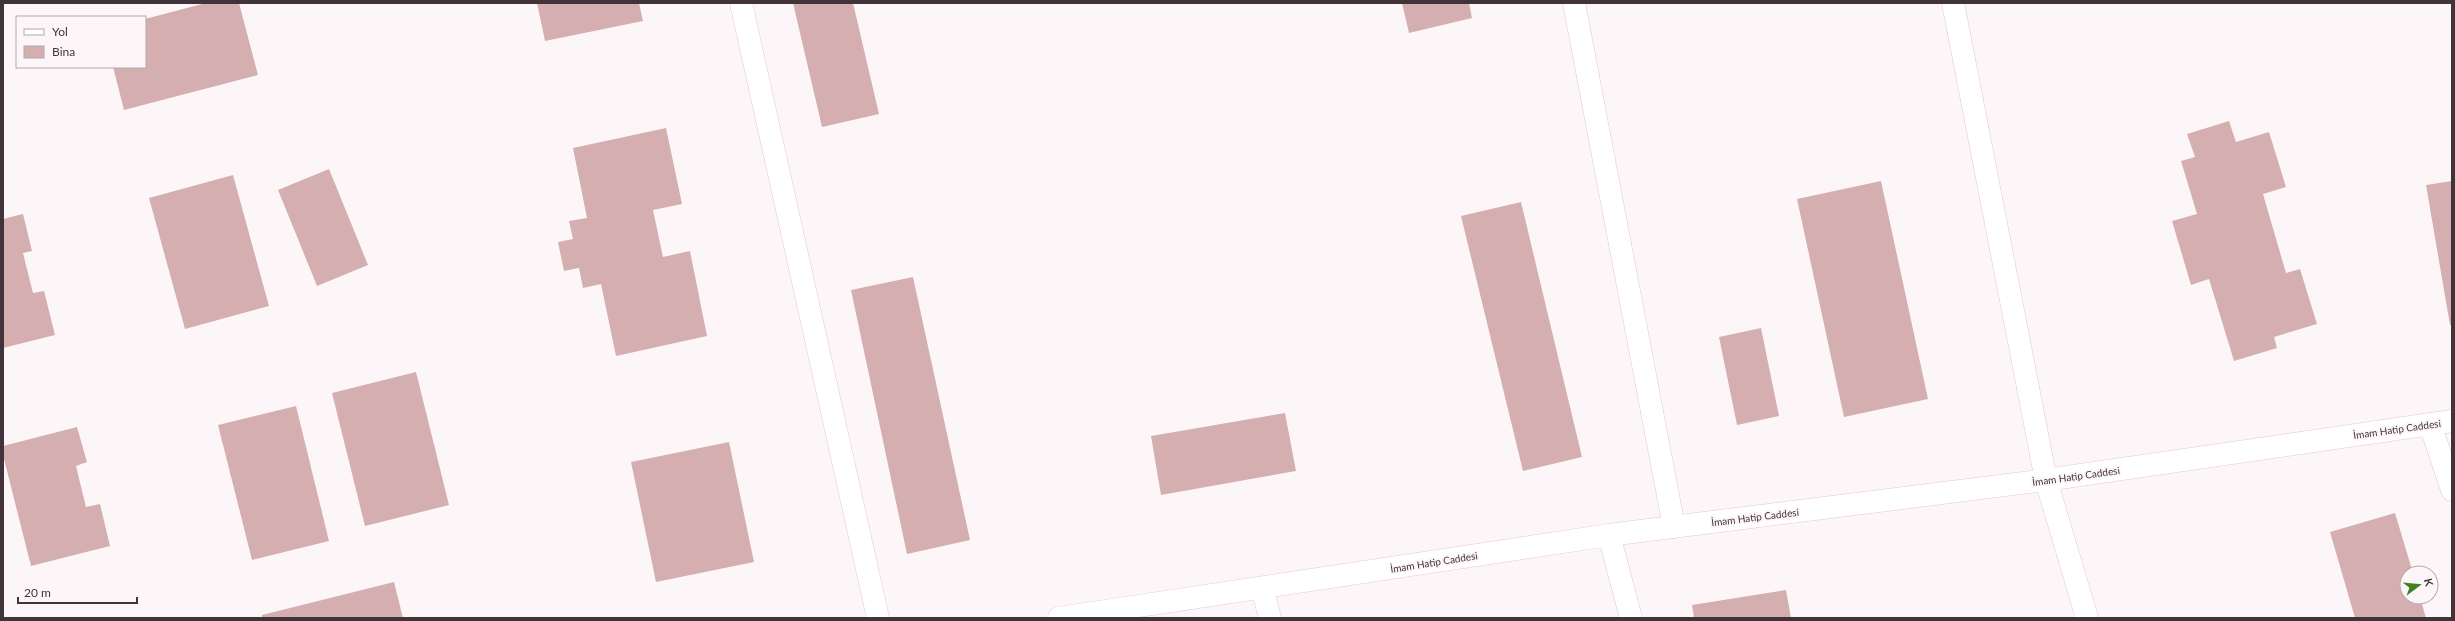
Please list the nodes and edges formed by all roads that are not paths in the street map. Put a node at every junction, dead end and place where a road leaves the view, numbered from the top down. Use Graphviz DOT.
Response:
graph roads {
  1 [pos="741,3"];
  2 [pos="1574,3"];
  3 [pos="1953,3"];
  4 [pos="2452,421"];
  5 [pos="2430,424"];
  6 [pos="2046,480"];
  7 [pos="2452,490"];
  8 [pos="1674,527"];
  9 [pos="1609,535"];
  10 [pos="1262,588"];
  11 [pos="878,618"];
  12 [pos="1059,618"];
  13 [pos="1270,618"];
  14 [pos="1631,618"];
  15 [pos="2087,618"];
  1 -- 11 [label="street"];
  2 -- 8 [label="street"];
  3 -- 6 [label="street"];
  4 -- 5 [label="street, İmam Hatip Caddesi"];
  5 -- 6 [label="street, İmam Hatip Caddesi"];
  5 -- 7 [label="street"];
  6 -- 8 [label="street, İmam Hatip Caddesi"];
  6 -- 15 [label="street"];
  8 -- 9 [label="street, İmam Hatip Caddesi"];
  9 -- 10 [label="street, İmam Hatip Caddesi"];
  9 -- 14 [label="street"];
  10 -- 12 [label="street, İmam Hatip Caddesi"];
  10 -- 13 [label="street"];
}
